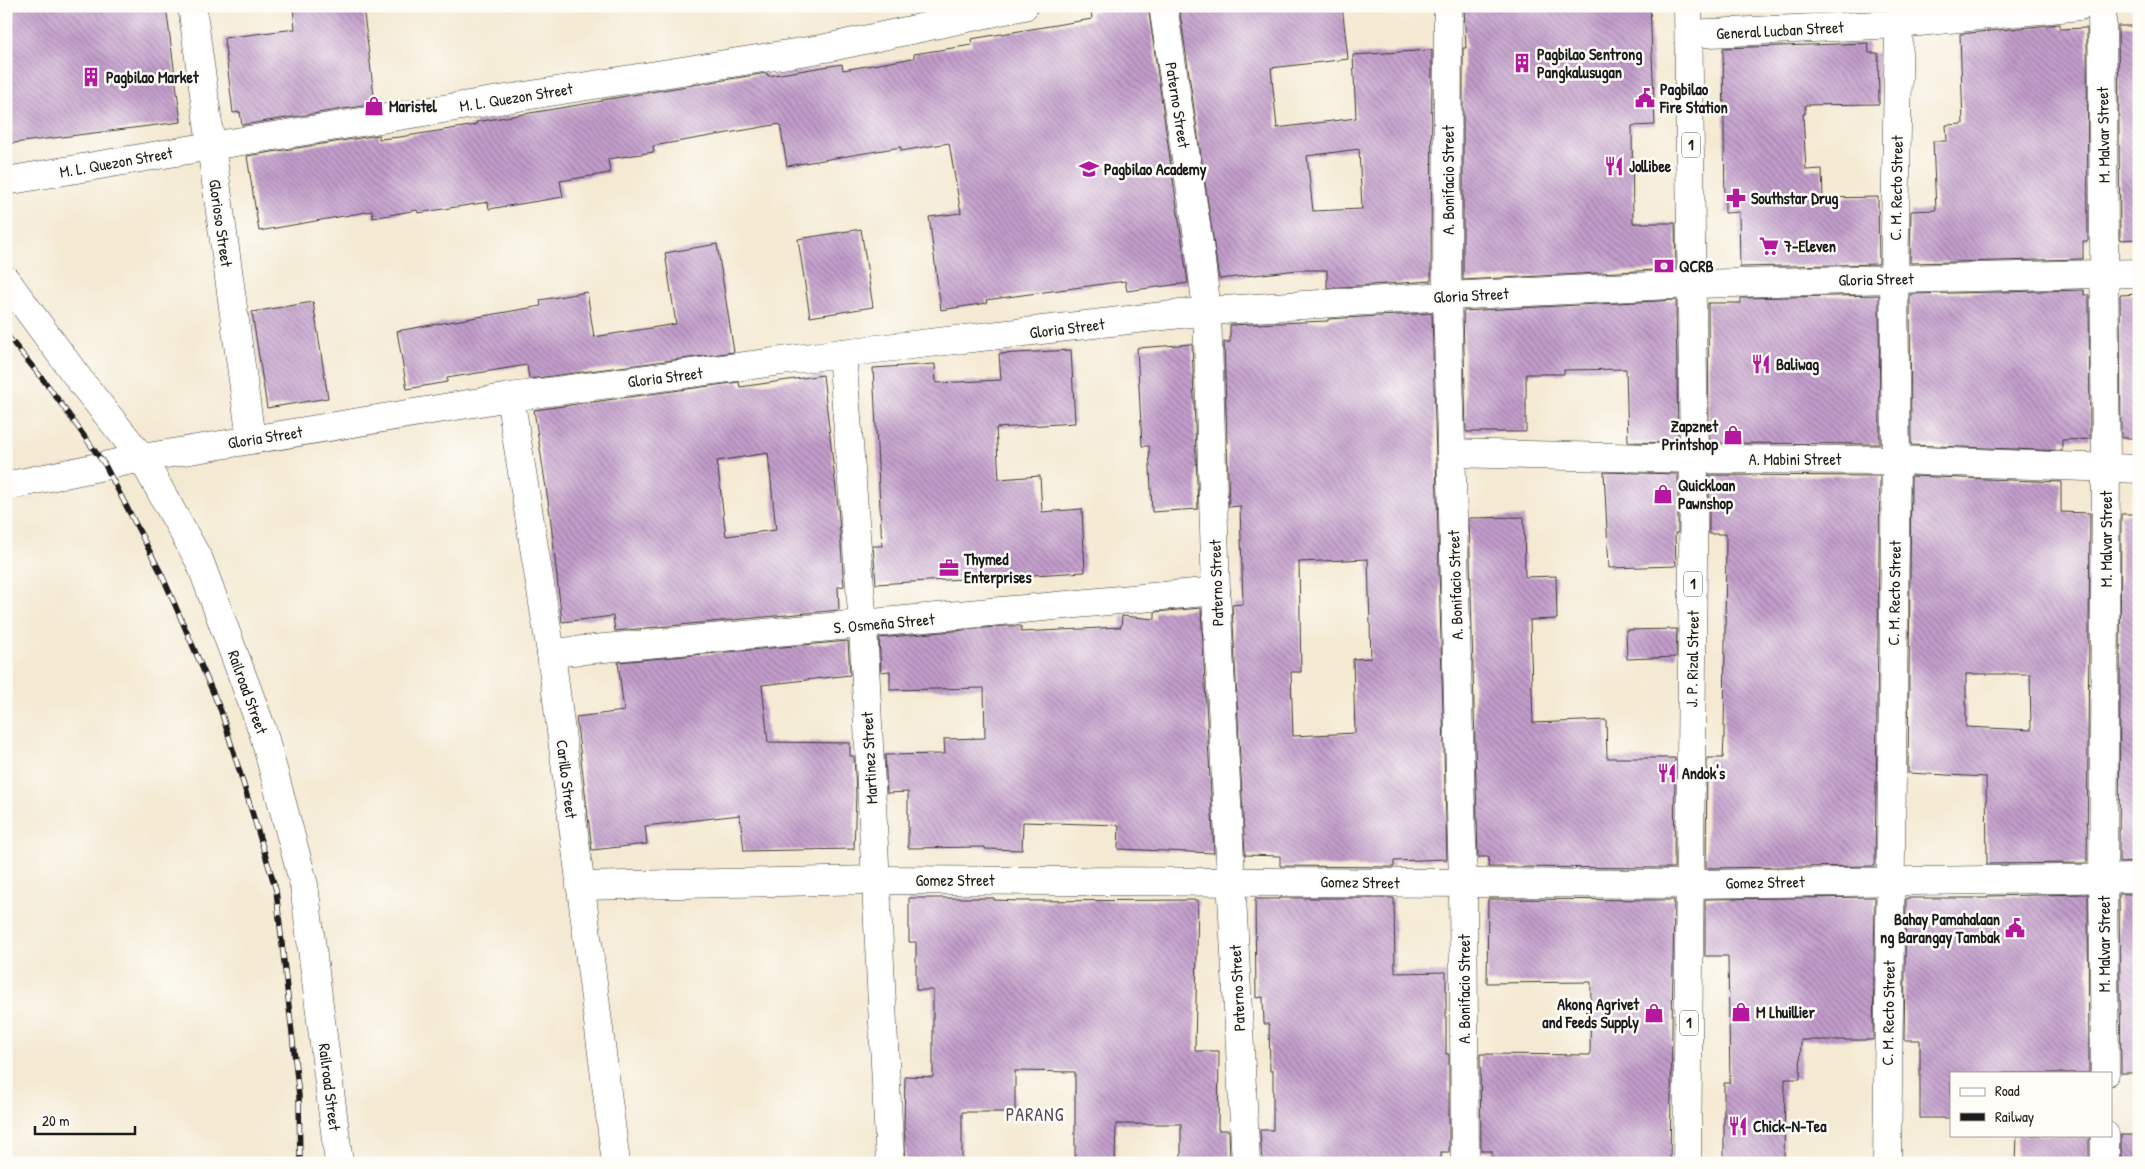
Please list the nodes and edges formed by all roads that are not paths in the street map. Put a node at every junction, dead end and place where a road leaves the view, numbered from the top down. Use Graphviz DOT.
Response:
graph roads {
  1 [pos="192,6"];
  2 [pos="1024,6"];
  3 [pos="1163,6"];
  4 [pos="1448,6"];
  5 [pos="1688,6"];
  6 [pos="2080,6"];
  7 [pos="2102,6"];
  8 [pos="1899,24"];
  9 [pos="1690,34"];
  10 [pos="211,146"];
  11 [pos="6,181"];
  12 [pos="2139,273"];
  13 [pos="2105,274"];
  14 [pos="1894,279"];
  15 [pos="6,280"];
  16 [pos="1693,284"];
  17 [pos="1447,296"];
  18 [pos="1207,312"];
  19 [pos="842,354"];
  20 [pos="510,397"];
  21 [pos="250,439"];
  22 [pos="1451,453"];
  23 [pos="142,458"];
  24 [pos="1694,459"];
  25 [pos="1896,460"];
  26 [pos="2106,467"];
  27 [pos="2139,469"];
  28 [pos="6,486"];
  29 [pos="1216,592"];
  30 [pos="862,625"];
  31 [pos="551,653"];
  32 [pos="2103,878"];
  33 [pos="2139,878"];
  34 [pos="874,880"];
  35 [pos="1232,880"];
  36 [pos="1890,880"];
  37 [pos="1463,883"];
  38 [pos="1690,884"];
  39 [pos="580,886"];
  40 [pos="2104,1072"];
  41 [pos="2105,1136"];
  42 [pos="339,1163"];
  43 [pos="616,1163"];
  44 [pos="890,1163"];
  45 [pos="1246,1163"];
  46 [pos="1465,1163"];
  47 [pos="1687,1163"];
  48 [pos="1886,1163"];
  49 [pos="2105,1163"];
  1 -- 10 [label="street, Glorioso Street"];
  2 -- 10 [label="street, M. L. Quezon Street"];
  3 -- 18 [label="street, Paterno Street"];
  4 -- 17 [label="street, A. Bonifacio Street"];
  5 -- 9 [label="street, J. P. Rizal Street / 1"];
  6 -- 8 [label="street, General Lucban Street"];
  7 -- 13 [label="street, M. Malvar Street"];
  8 -- 9 [label="street, General Lucban Street"];
  8 -- 14 [label="street, C. M. Recto Street"];
  9 -- 16 [label="street, J. P. Rizal Street / 1"];
  10 -- 11 [label="street, M. L. Quezon Street"];
  10 -- 21 [label="street, Glorioso Street"];
  12 -- 13 [label="street, Gloria Street"];
  13 -- 14 [label="street, Gloria Street"];
  13 -- 26 [label="street, M. Malvar Street"];
  14 -- 16 [label="street, Gloria Street"];
  14 -- 25 [label="street, C. M. Recto Street"];
  15 -- 23 [label="street, Railroad Street"];
  16 -- 17 [label="street, Gloria Street"];
  16 -- 24 [label="street, J. P. Rizal Street / 1"];
  17 -- 18 [label="street, Gloria Street"];
  17 -- 22 [label="street, A. Bonifacio Street"];
  18 -- 19 [label="street, Gloria Street"];
  18 -- 29 [label="street, Paterno Street"];
  19 -- 20 [label="street, Gloria Street"];
  19 -- 30 [label="street, Martinez Street"];
  20 -- 21 [label="street, Gloria Street"];
  20 -- 31 [label="street, Carillo Street"];
  21 -- 23 [label="street, Gloria Street"];
  22 -- 24 [label="street, A. Mabini Street"];
  22 -- 37 [label="street, A. Bonifacio Street"];
  23 -- 28 [label="street, Gloria Street"];
  23 -- 42 [label="street, Railroad Street"];
  24 -- 25 [label="street, A. Mabini Street"];
  24 -- 38 [label="street, J. P. Rizal Street / 1"];
  25 -- 26 [label="street, A. Mabini Street"];
  25 -- 36 [label="street, C. M. Recto Street"];
  26 -- 27 [label="street, A. Mabini Street"];
  26 -- 32 [label="street, M. Malvar Street"];
  29 -- 30 [label="street, S. Osmeña Street"];
  29 -- 35 [label="street, Paterno Street"];
  30 -- 31 [label="street, S. Osmeña Street"];
  30 -- 34 [label="street, Martinez Street"];
  31 -- 39 [label="street, Carillo Street"];
  32 -- 33 [label="street, Gomez Street"];
  32 -- 36 [label="street, Gomez Street"];
  32 -- 40 [label="street, M. Malvar Street"];
  34 -- 35 [label="street, Gomez Street"];
  34 -- 39 [label="street, Gomez Street"];
  34 -- 44 [label="street, Martinez Street"];
  35 -- 37 [label="street, Gomez Street"];
  35 -- 45 [label="street, Paterno Street"];
  36 -- 38 [label="street, Gomez Street"];
  36 -- 48 [label="street, C. M. Recto Street"];
  37 -- 38 [label="street, Gomez Street"];
  37 -- 46 [label="street, A. Bonifacio Street"];
  38 -- 47 [label="street, J. P. Rizal Street / 1"];
  39 -- 43 [label="street, Carillo Street"];
  41 -- 49 [label="street"];
}
